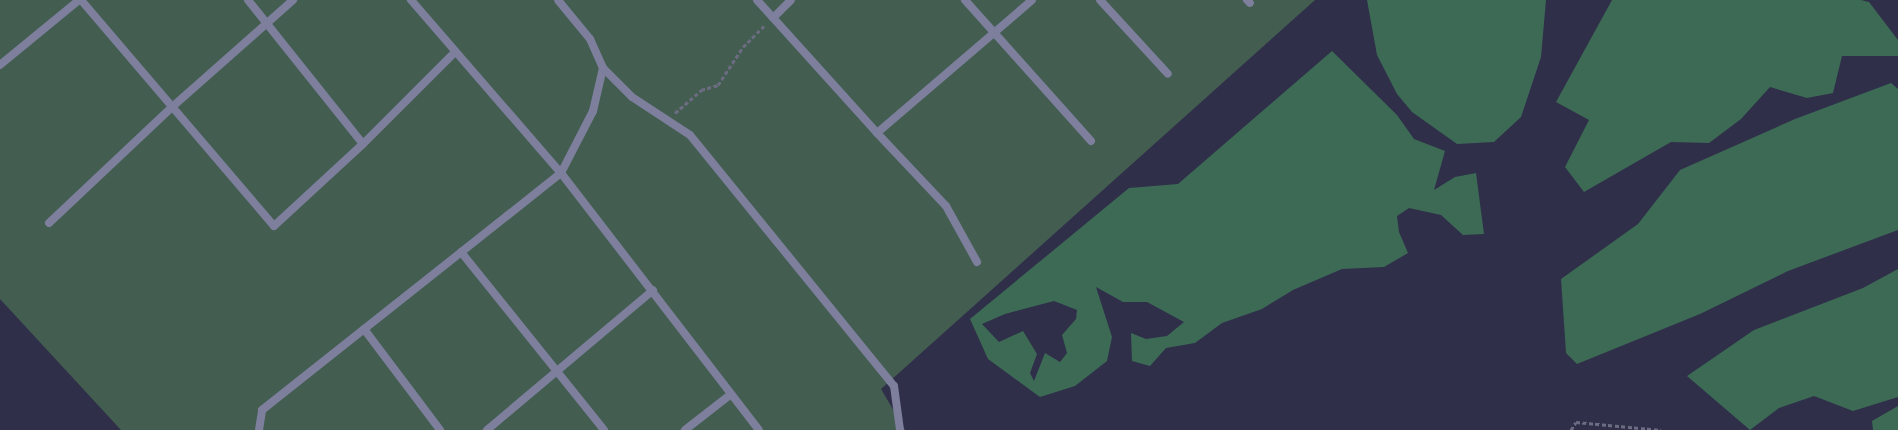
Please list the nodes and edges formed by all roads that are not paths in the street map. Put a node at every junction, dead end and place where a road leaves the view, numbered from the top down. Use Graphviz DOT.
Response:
graph roads {
  1 [pos="80,0"];
  2 [pos="248,0"];
  3 [pos="294,0"];
  4 [pos="412,0"];
  5 [pos="558,0"];
  6 [pos="757,0"];
  7 [pos="791,0"];
  8 [pos="965,0"];
  9 [pos="1032,0"];
  10 [pos="1100,0"];
  11 [pos="773,18"];
  12 [pos="268,24"];
  13 [pos="995,32"];
  14 [pos="455,52"];
  15 [pos="0,65"];
  16 [pos="603,68"];
  17 [pos="1168,74"];
  18 [pos="171,108"];
  19 [pos="877,133"];
  20 [pos="1091,141"];
  21 [pos="363,144"];
  22 [pos="561,173"];
  23 [pos="49,223"];
  24 [pos="460,252"];
  25 [pos="977,262"];
  26 [pos="653,290"];
  27 [pos="364,328"];
  28 [pos="559,372"];
  29 [pos="731,394"];
  30 [pos="259,430"];
  31 [pos="440,430"];
  32 [pos="487,430"];
  33 [pos="604,430"];
  34 [pos="686,430"];
  35 [pos="759,430"];
  36 [pos="900,430"];
  1 -- 15 [label="lane"];
  1 -- 18 [label="lane"];
  2 -- 12 [label="lane"];
  3 -- 12 [label="lane"];
  4 -- 14 [label="lane"];
  5 -- 16 [label="lane"];
  6 -- 11 [label="lane"];
  7 -- 11 [label="lane"];
  8 -- 13 [label="lane"];
  9 -- 13 [label="lane"];
  10 -- 17 [label="lane"];
  11 -- 19 [label="lane"];
  12 -- 18 [label="lane"];
  12 -- 21 [label="lane"];
  13 -- 19 [label="lane"];
  13 -- 20 [label="lane"];
  14 -- 21 [label="lane"];
  14 -- 22 [label="lane"];
  16 -- 22 [label="lane"];
  16 -- 36 [label="lane"];
  18 -- 21 [label="lane"];
  18 -- 23 [label="lane"];
  19 -- 25 [label="lane"];
  22 -- 24 [label="lane"];
  22 -- 26 [label="lane"];
  24 -- 27 [label="lane"];
  24 -- 28 [label="lane"];
  26 -- 28 [label="lane"];
  26 -- 29 [label="lane"];
  27 -- 30 [label="lane"];
  27 -- 31 [label="lane"];
  28 -- 32 [label="lane"];
  28 -- 33 [label="lane"];
  29 -- 34 [label="lane"];
  29 -- 35 [label="lane"];
}
